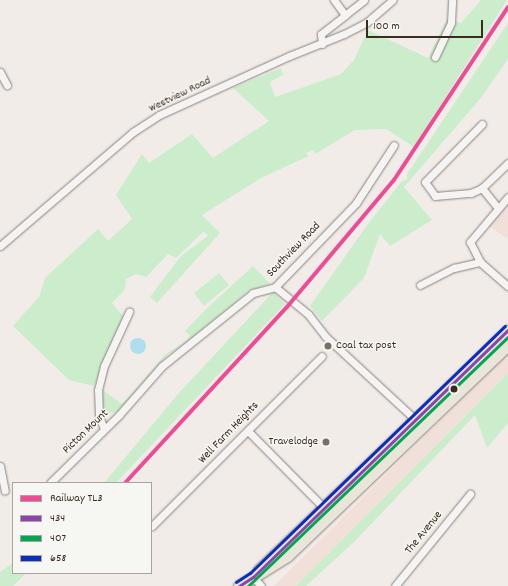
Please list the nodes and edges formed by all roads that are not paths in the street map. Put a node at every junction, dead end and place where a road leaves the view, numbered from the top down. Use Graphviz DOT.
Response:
graph roads {
  1 [pos="334,0"];
  2 [pos="364,0"];
  3 [pos="392,0"];
  4 [pos="452,0"];
  5 [pos="345,15"];
  6 [pos="322,44"];
  7 [pos="435,57"];
  8 [pos="0,72"];
  9 [pos="7,85"];
  10 [pos="482,124"];
  11 [pos="394,145"];
  12 [pos="508,163"];
  13 [pos="482,188"];
  14 [pos="508,197"];
  15 [pos="498,208"];
  16 [pos="0,246"];
  17 [pos="480,262"];
  18 [pos="420,285"];
  19 [pos="508,286"];
  20 [pos="275,287"];
  21 [pos="129,312"];
  22 [pos="508,330"];
  23 [pos="508,345"];
  24 [pos="322,356"];
  25 [pos="136,396"];
  26 [pos="415,420"];
  27 [pos="424,428"];
  28 [pos="104,429"];
  29 [pos="248,431"];
  30 [pos="0,466"];
  31 [pos="51,482"];
  32 [pos="5,490"];
  33 [pos="470,494"];
  34 [pos="328,512"];
  35 [pos="152,526"];
  36 [pos="253,577"];
  37 [pos="239,586"];
  38 [pos="262,586"];
  39 [pos="395,586"];
  1 -- 5 [label="street"];
  2 -- 5 [label="street"];
  3 -- 6 [label="street, Westview Road"];
  4 -- 7 [label="street"];
  5 -- 6 [label="street"];
  6 -- 16 [label="street, Westview Road"];
  8 -- 9 [label="street"];
  10 -- 13 [label="street"];
  11 -- 20 [label="street, Southview Road"];
  12 -- 13 [label="street"];
  13 -- 15 [label="street"];
  14 -- 15 [label="street"];
  15 -- 17 [label="street"];
  17 -- 18 [label="street"];
  17 -- 19 [label="street"];
  20 -- 25 [label="street, Southview Road"];
  20 -- 26 [label="street"];
  21 -- 28 [label="street"];
  22 -- 26 [label="highway"];
  23 -- 27 [label="highway"];
  24 -- 29 [label="street, Well Farm Heights"];
  25 -- 28 [label="street, Picton Mount"];
  26 -- 27 [label="street"];
  26 -- 34 [label="highway"];
  27 -- 34 [label="highway"];
  28 -- 31 [label="street, Picton Mount"];
  29 -- 34 [label="street"];
  29 -- 35 [label="street, Well Farm Heights"];
  30 -- 32 [label="street"];
  33 -- 39 [label="street, The Avenue"];
  34 -- 36 [label="highway"];
  36 -- 37 [label="highway"];
  36 -- 38 [label="street"];
}
